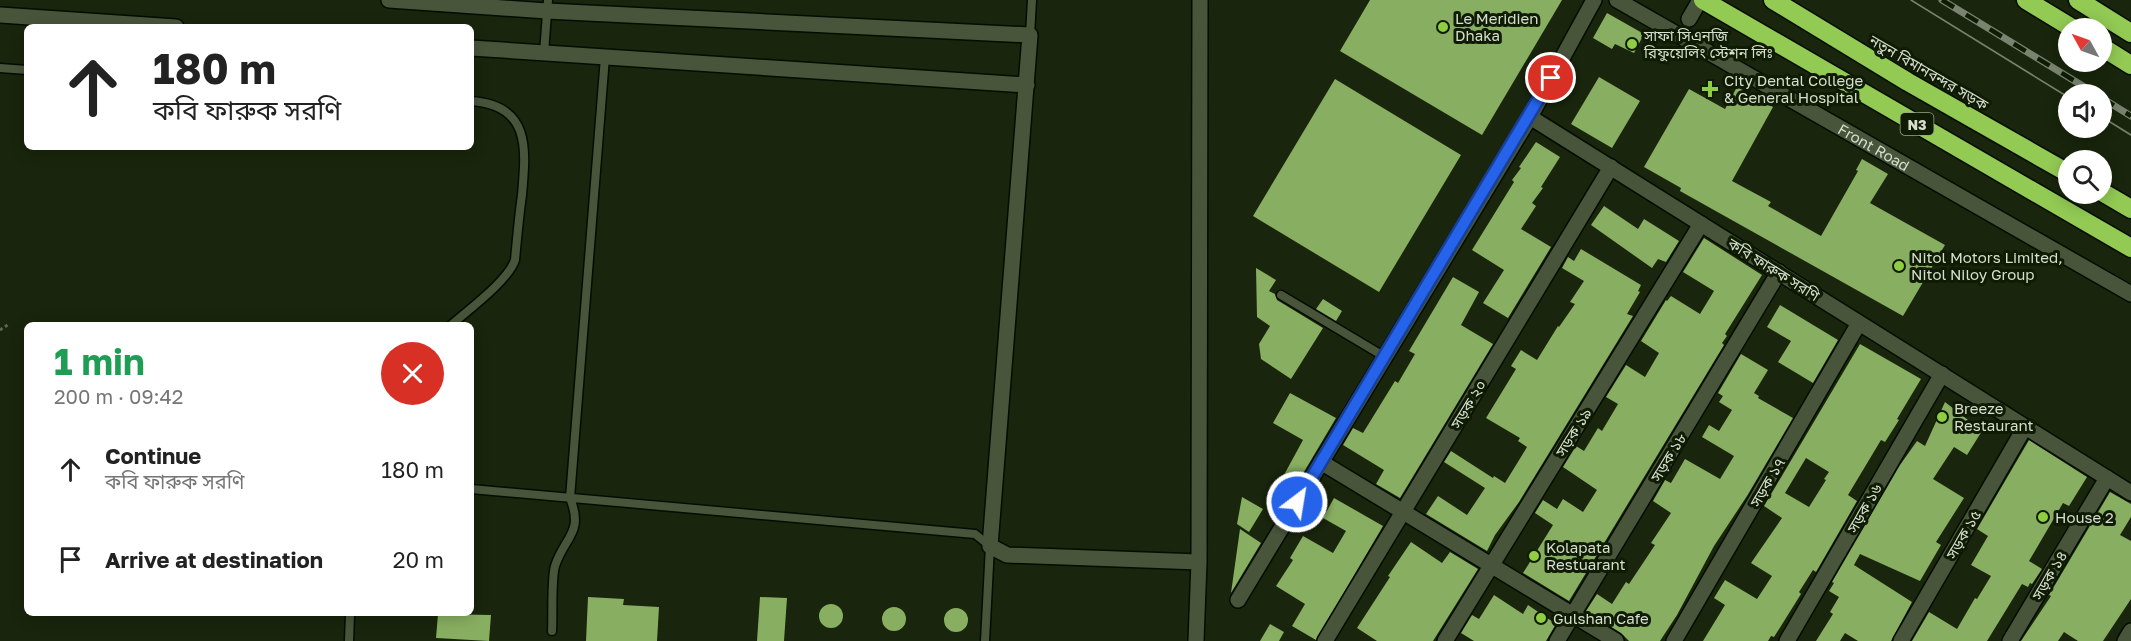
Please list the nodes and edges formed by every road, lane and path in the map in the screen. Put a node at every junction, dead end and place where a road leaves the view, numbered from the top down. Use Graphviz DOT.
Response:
graph roads {
  1 [pos="389,0"];
  2 [pos="1032,0"];
  3 [pos="1200,0"];
  4 [pos="1594,0"];
  5 [pos="1617,0"];
  6 [pos="1702,0"];
  7 [pos="1773,0"];
  8 [pos="2026,0"];
  9 [pos="2078,0"];
  10 [pos="548,5"];
  11 [pos="0,15"];
  12 [pos="1689,19"];
  13 [pos="2058,19"];
  14 [pos="132,24"];
  15 [pos="2131,33"];
  16 [pos="1030,35"];
  17 [pos="474,48"];
  18 [pos="544,53"];
  19 [pos="2112,53"];
  20 [pos="605,57"];
  21 [pos="2131,65"];
  22 [pos="0,68"];
  23 [pos="24,70"];
  24 [pos="1027,85"];
  25 [pos="474,101"];
  26 [pos="1530,117"];
  27 [pos="1611,167"];
  28 [pos="2058,167"];
  29 [pos="2112,198"];
  30 [pos="2131,209"];
  31 [pos="1701,224"];
  32 [pos="2131,248"];
  33 [pos="1779,272"];
  34 [pos="2131,294"];
  35 [pos="1281,295"];
  36 [pos="454,322"];
  37 [pos="1859,323"];
  38 [pos="9,324"];
  39 [pos="0,330"];
  40 [pos="1385,357"];
  41 [pos="1942,374"];
  42 [pos="2025,427"];
  43 [pos="1321,462"];
  44 [pos="2107,478"];
  45 [pos="474,489"];
  46 [pos="2131,493"];
  47 [pos="570,498"];
  48 [pos="1402,512"];
  49 [pos="990,546"];
  50 [pos="1199,562"];
  51 [pos="1491,566"];
  52 [pos="1238,600"];
  53 [pos="1573,615"];
  54 [pos="350,616"];
  55 [pos="552,631"];
  56 [pos="2131,631"];
  57 [pos="349,641"];
  58 [pos="985,641"];
  59 [pos="1196,641"];
  60 [pos="1325,641"];
  61 [pos="1445,641"];
  62 [pos="1557,641"];
  63 [pos="1616,641"];
  64 [pos="1674,641"];
  65 [pos="1787,641"];
  66 [pos="1901,641"];
  67 [pos="2010,641"];
  68 [pos="2125,641"];
  1 -- 10 [label="street"];
  2 -- 16 [label="lane"];
  3 -- 50 [label="street"];
  4 -- 26 [label="street"];
  5 -- 34 [label="street, Front Road"];
  6 -- 12 [label="street"];
  6 -- 32 [label="highway, N3"];
  7 -- 28 [label="highway, নতুন বিমানবন্দর সড়ক / N3"];
  8 -- 13 [label="highway"];
  9 -- 15 [label="highway"];
  10 -- 16 [label="street"];
  10 -- 18 [label="lane"];
  11 -- 14 [label="street"];
  16 -- 24 [label="street"];
  17 -- 18 [label="street"];
  18 -- 20 [label="street"];
  19 -- 21 [label="highway"];
  20 -- 24 [label="street"];
  20 -- 47 [label="lane"];
  22 -- 23 [label="lane"];
  24 -- 49 [label="street"];
  25 -- 36 [label="lane"];
  26 -- 27 [label="street, কবি ফারুক সরণি"];
  26 -- 40 [label="street"];
  27 -- 31 [label="street, কবি ফারুক সরণি"];
  27 -- 48 [label="street, সড়ক ২০"];
  29 -- 30 [label="highway"];
  31 -- 33 [label="street, কবি ফারুক সরণি"];
  31 -- 51 [label="street, সড়ক ১৯"];
  33 -- 37 [label="street, কবি ফারুক সরণি"];
  33 -- 53 [label="street, সড়ক ১৮"];
  35 -- 40 [label="lane"];
  37 -- 41 [label="street, কবি ফারুক সরণি"];
  37 -- 64 [label="street, সড়ক ১৭"];
  38 -- 39 [label="path"];
  40 -- 43 [label="street"];
  41 -- 42 [label="street, কবি ফারুক সরণি"];
  41 -- 65 [label="street, সড়ক ১৬"];
  42 -- 44 [label="street, কবি ফারুক সরণি"];
  42 -- 66 [label="street, সড়ক ১৫"];
  43 -- 48 [label="street"];
  43 -- 52 [label="street"];
  44 -- 46 [label="street, কবি ফারুক সরণি"];
  44 -- 67 [label="street, সড়ক ১৪"];
  45 -- 47 [label="lane"];
  47 -- 49 [label="lane"];
  47 -- 55 [label="lane"];
  48 -- 51 [label="street"];
  48 -- 60 [label="street, সড়ক ২০"];
  49 -- 50 [label="street"];
  49 -- 58 [label="lane"];
  50 -- 59 [label="street"];
  51 -- 53 [label="street"];
  51 -- 61 [label="street, সড়ক ১৯"];
  53 -- 62 [label="street, সড়ক ১৮"];
  53 -- 63 [label="street"];
  54 -- 57 [label="lane"];
  56 -- 68 [label="street"];
}
